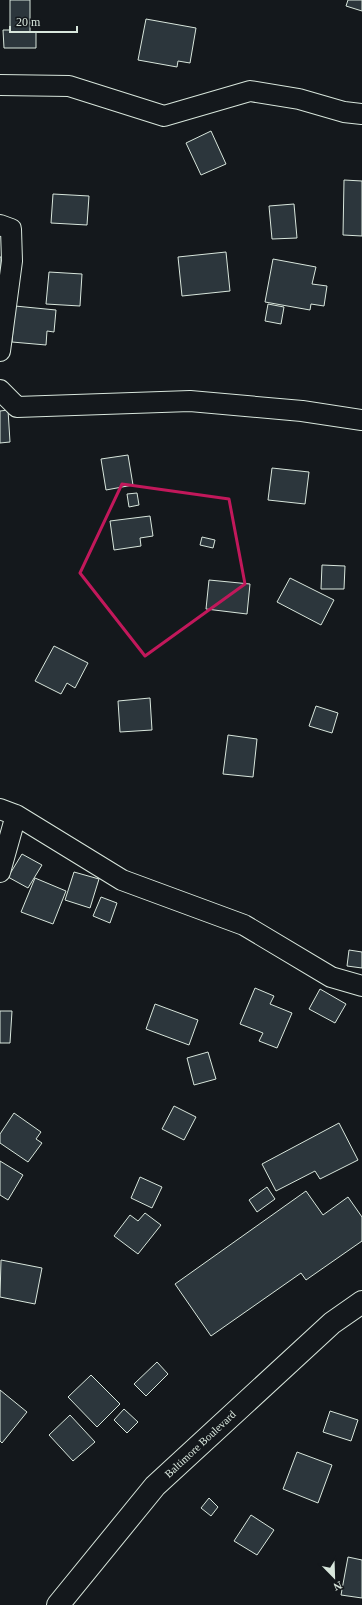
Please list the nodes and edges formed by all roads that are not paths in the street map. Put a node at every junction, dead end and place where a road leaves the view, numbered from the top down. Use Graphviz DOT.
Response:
graph roads {
  1 [pos="0,85"];
  2 [pos="362,114"];
  3 [pos="0,225"];
  4 [pos="0,351"];
  5 [pos="0,390"];
  6 [pos="362,420"];
  7 [pos="8,812"];
  8 [pos="0,872"];
  9 [pos="362,986"];
  10 [pos="362,1302"];
  11 [pos="58,1605"];
  1 -- 2 [label="street"];
  3 -- 4 [label="street"];
  5 -- 6 [label="street"];
  7 -- 8 [label="street"];
  7 -- 9 [label="street"];
  10 -- 11 [label="highway, Baltimore Boulevard"];
}
